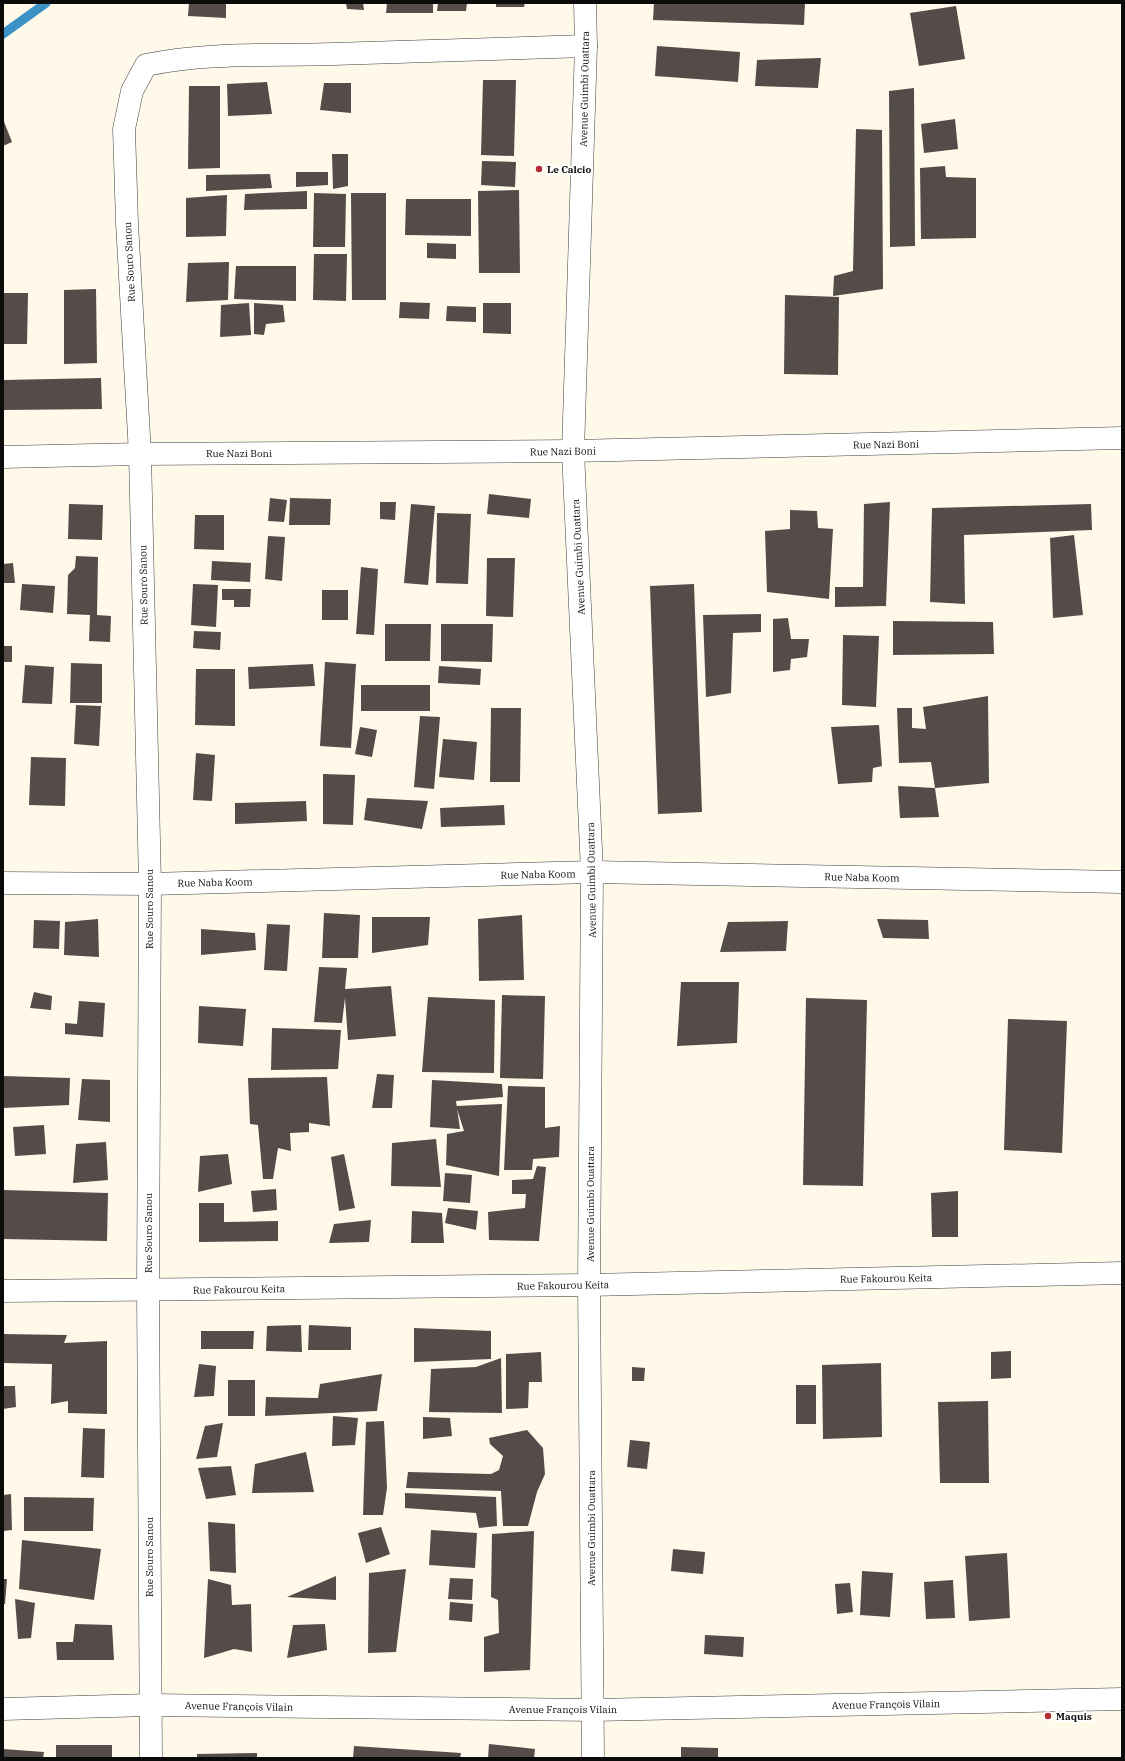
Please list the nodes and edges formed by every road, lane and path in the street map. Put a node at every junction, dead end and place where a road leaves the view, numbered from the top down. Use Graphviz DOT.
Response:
graph roads {
  1 [pos="585,3"];
  2 [pos="586,46"];
  3 [pos="1122,438"];
  4 [pos="573,451"];
  5 [pos="140,454"];
  6 [pos="3,457"];
  7 [pos="592,872"];
  8 [pos="1122,882"];
  9 [pos="3,883"];
  10 [pos="150,884"];
  11 [pos="1122,1273"];
  12 [pos="589,1285"];
  13 [pos="148,1290"];
  14 [pos="3,1291"];
  15 [pos="1122,1698"];
  16 [pos="150,1705"];
  17 [pos="3,1709"];
  18 [pos="593,1710"];
  19 [pos="151,1758"];
  20 [pos="592,1758"];
  1 -- 2 [label="street, Avenue Guimbi Ouattara"];
  2 -- 4 [label="street, Avenue Guimbi Ouattara"];
  2 -- 5 [label="street, Rue Souro Sanou"];
  3 -- 4 [label="street, Rue Nazi Boni"];
  4 -- 5 [label="street, Rue Nazi Boni"];
  4 -- 7 [label="street, Avenue Guimbi Ouattara"];
  5 -- 6 [label="street, Rue Nazi Boni"];
  5 -- 10 [label="street, Rue Souro Sanou"];
  7 -- 8 [label="street, Rue Naba Koom"];
  7 -- 10 [label="street, Rue Naba Koom"];
  7 -- 12 [label="street, Avenue Guimbi Ouattara"];
  9 -- 10 [label="street, Rue Naba Koom"];
  10 -- 13 [label="street, Rue Souro Sanou"];
  11 -- 12 [label="street, Rue Fakourou Keita"];
  12 -- 13 [label="street, Rue Fakourou Keita"];
  12 -- 18 [label="street, Avenue Guimbi Ouattara"];
  13 -- 14 [label="street, Rue Fakourou Keita"];
  13 -- 16 [label="street, Rue Souro Sanou"];
  15 -- 18 [label="street, Avenue François Vilain"];
  16 -- 17 [label="street, Avenue François Vilain"];
  16 -- 18 [label="street, Avenue François Vilain"];
  16 -- 19 [label="street, Rue Souro Sanou"];
  18 -- 20 [label="street, Avenue Guimbi Ouattara"];
}
